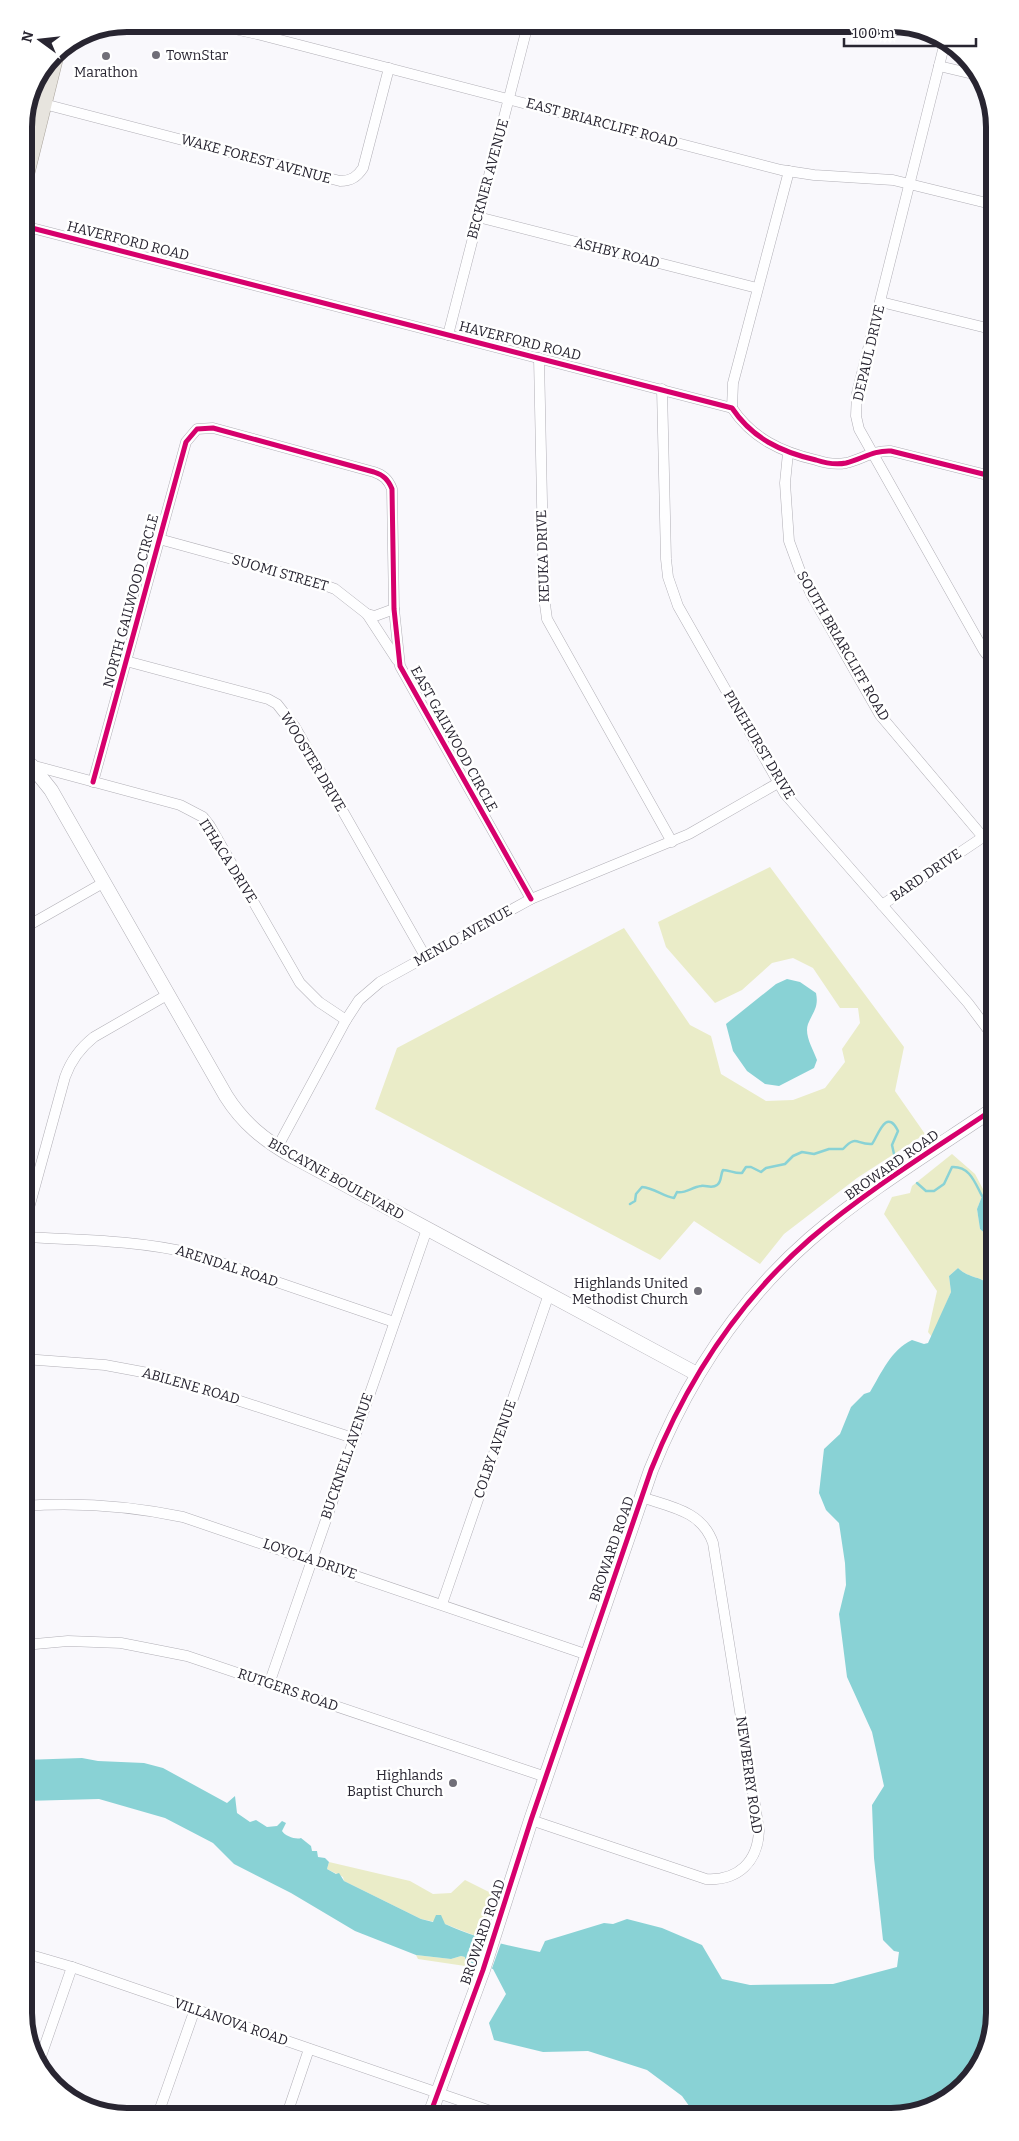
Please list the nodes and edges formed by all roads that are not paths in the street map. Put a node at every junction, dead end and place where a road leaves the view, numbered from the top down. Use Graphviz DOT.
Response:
graph roads {
  1 [pos="248,33"];
  2 [pos="526,33"];
  3 [pos="943,49"];
  4 [pos="939,66"];
  5 [pos="389,68"];
  6 [pos="53,69"];
  7 [pos="969,73"];
  8 [pos="509,99"];
  9 [pos="44,104"];
  10 [pos="33,149"];
  11 [pos="788,171"];
  12 [pos="910,184"];
  13 [pos="986,203"];
  14 [pos="478,217"];
  15 [pos="33,228"];
  16 [pos="757,288"];
  17 [pos="880,302"];
  18 [pos="986,328"];
  19 [pos="448,334"];
  20 [pos="539,358"];
  21 [pos="662,389"];
  22 [pos="732,408"];
  23 [pos="197,429"];
  24 [pos="788,452"];
  25 [pos="872,453"];
  26 [pos="986,475"];
  27 [pos="159,539"];
  28 [pos="394,609"];
  29 [pos="367,614"];
  30 [pos="986,654"];
  31 [pos="126,661"];
  32 [pos="400,666"];
  33 [pos="33,766"];
  34 [pos="33,770"];
  35 [pos="93,782"];
  36 [pos="778,783"];
  37 [pos="986,835"];
  38 [pos="983,837"];
  39 [pos="672,842"];
  40 [pos="103,883"];
  41 [pos="531,899"];
  42 [pos="882,905"];
  43 [pos="33,923"];
  44 [pos="425,956"];
  45 [pos="167,994"];
  46 [pos="346,1020"];
  47 [pos="986,1027"];
  48 [pos="986,1114"];
  49 [pos="277,1148"];
  50 [pos="32,1195"];
  51 [pos="427,1229"];
  52 [pos="32,1237"];
  53 [pos="549,1294"];
  54 [pos="394,1322"];
  55 [pos="32,1360"];
  56 [pos="697,1374"];
  57 [pos="353,1438"];
  58 [pos="642,1498"];
  59 [pos="32,1506"];
  60 [pos="312,1560"];
  61 [pos="442,1604"];
  62 [pos="32,1645"];
  63 [pos="588,1655"];
  64 [pos="270,1684"];
  65 [pos="546,1777"];
  66 [pos="531,1820"];
  67 [pos="32,1955"];
  68 [pos="72,1967"];
  69 [pos="195,2009"];
  70 [pos="309,2049"];
  71 [pos="42,2054"];
  72 [pos="438,2093"];
  73 [pos="161,2108"];
  74 [pos="289,2108"];
  75 [pos="432,2108"];
  76 [pos="482,2108"];
  1 -- 5 [label="street, EAST BRIARCLIFF ROAD"];
  2 -- 8 [label="street, BECKNER AVENUE"];
  3 -- 4 [label="street, DEPAUL DRIVE"];
  4 -- 7 [label="street"];
  4 -- 12 [label="street, DEPAUL DRIVE"];
  5 -- 8 [label="street, EAST BRIARCLIFF ROAD"];
  5 -- 9 [label="street, WAKE FOREST AVENUE"];
  6 -- 9 [label="main road"];
  8 -- 11 [label="street, EAST BRIARCLIFF ROAD"];
  8 -- 14 [label="street, BECKNER AVENUE"];
  9 -- 10 [label="main road"];
  11 -- 12 [label="street, EAST BRIARCLIFF ROAD"];
  11 -- 16 [label="street"];
  12 -- 13 [label="street, EAST BRIARCLIFF ROAD"];
  12 -- 17 [label="street, DEPAUL DRIVE"];
  14 -- 16 [label="street, ASHBY ROAD"];
  14 -- 19 [label="street, BECKNER AVENUE"];
  15 -- 19 [label="street, HAVERFORD ROAD"];
  16 -- 22 [label="street"];
  17 -- 18 [label="street"];
  17 -- 25 [label="street, DEPAUL DRIVE"];
  19 -- 20 [label="street, HAVERFORD ROAD"];
  20 -- 21 [label="street, HAVERFORD ROAD"];
  20 -- 39 [label="street, KEUKA DRIVE"];
  21 -- 22 [label="street, HAVERFORD ROAD"];
  21 -- 36 [label="street, PINEHURST DRIVE"];
  22 -- 24 [label="street"];
  23 -- 27 [label="street, NORTH GAILWOOD CIRCLE"];
  23 -- 28 [label="street, EAST GAILWOOD CIRCLE"];
  24 -- 25 [label="street"];
  24 -- 38 [label="street, SOUTH BRIARCLIFF ROAD"];
  25 -- 26 [label="street"];
  25 -- 30 [label="street, DEPAUL DRIVE"];
  27 -- 29 [label="street, SUOMI STREET"];
  27 -- 31 [label="street, NORTH GAILWOOD CIRCLE"];
  28 -- 29 [label="street"];
  28 -- 32 [label="street, EAST GAILWOOD CIRCLE"];
  29 -- 32 [label="street, SUOMI STREET"];
  31 -- 35 [label="street, NORTH GAILWOOD CIRCLE"];
  31 -- 44 [label="street, WOOSTER DRIVE"];
  32 -- 41 [label="street, EAST GAILWOOD CIRCLE"];
  33 -- 35 [label="street, ITHACA DRIVE"];
  34 -- 40 [label="street, BISCAYNE BOULEVARD"];
  35 -- 46 [label="street, ITHACA DRIVE"];
  36 -- 39 [label="street, MENLO AVENUE"];
  36 -- 42 [label="street, PINEHURST DRIVE"];
  37 -- 38 [label="street, BARD DRIVE"];
  38 -- 42 [label="street, BARD DRIVE"];
  39 -- 41 [label="street, MENLO AVENUE"];
  40 -- 43 [label="street"];
  40 -- 45 [label="street, BISCAYNE BOULEVARD"];
  41 -- 44 [label="street, MENLO AVENUE"];
  42 -- 47 [label="street, PINEHURST DRIVE"];
  44 -- 46 [label="street, MENLO AVENUE"];
  45 -- 49 [label="street, BISCAYNE BOULEVARD"];
  45 -- 50 [label="street"];
  46 -- 49 [label="street, MENLO AVENUE"];
  48 -- 56 [label="street, BROWARD ROAD"];
  49 -- 51 [label="street, BISCAYNE BOULEVARD"];
  51 -- 53 [label="street, BISCAYNE BOULEVARD"];
  51 -- 54 [label="street, BUCKNELL AVENUE"];
  52 -- 54 [label="street, ARENDAL ROAD"];
  53 -- 56 [label="street, BISCAYNE BOULEVARD"];
  53 -- 61 [label="street, COLBY AVENUE"];
  54 -- 57 [label="street, BUCKNELL AVENUE"];
  55 -- 57 [label="street, ABILENE ROAD"];
  56 -- 58 [label="street, BROWARD ROAD"];
  57 -- 60 [label="street, BUCKNELL AVENUE"];
  58 -- 63 [label="street, BROWARD ROAD"];
  58 -- 66 [label="street, NEWBERRY ROAD"];
  59 -- 60 [label="street, LOYOLA DRIVE"];
  60 -- 61 [label="street, LOYOLA DRIVE"];
  60 -- 64 [label="street, BUCKNELL AVENUE"];
  61 -- 63 [label="street, LOYOLA DRIVE"];
  62 -- 64 [label="street, RUTGERS ROAD"];
  63 -- 65 [label="street, BROWARD ROAD"];
  64 -- 65 [label="street, RUTGERS ROAD"];
  65 -- 66 [label="street, BROWARD ROAD"];
  66 -- 72 [label="street, BROWARD ROAD"];
  67 -- 68 [label="street, VILLANOVA ROAD"];
  68 -- 69 [label="street, VILLANOVA ROAD"];
  68 -- 71 [label="street"];
  69 -- 70 [label="street, VILLANOVA ROAD"];
  69 -- 73 [label="street"];
  70 -- 72 [label="street, VILLANOVA ROAD"];
  70 -- 74 [label="street"];
  72 -- 75 [label="street, BROWARD ROAD"];
  72 -- 76 [label="street, VILLANOVA ROAD"];
}
